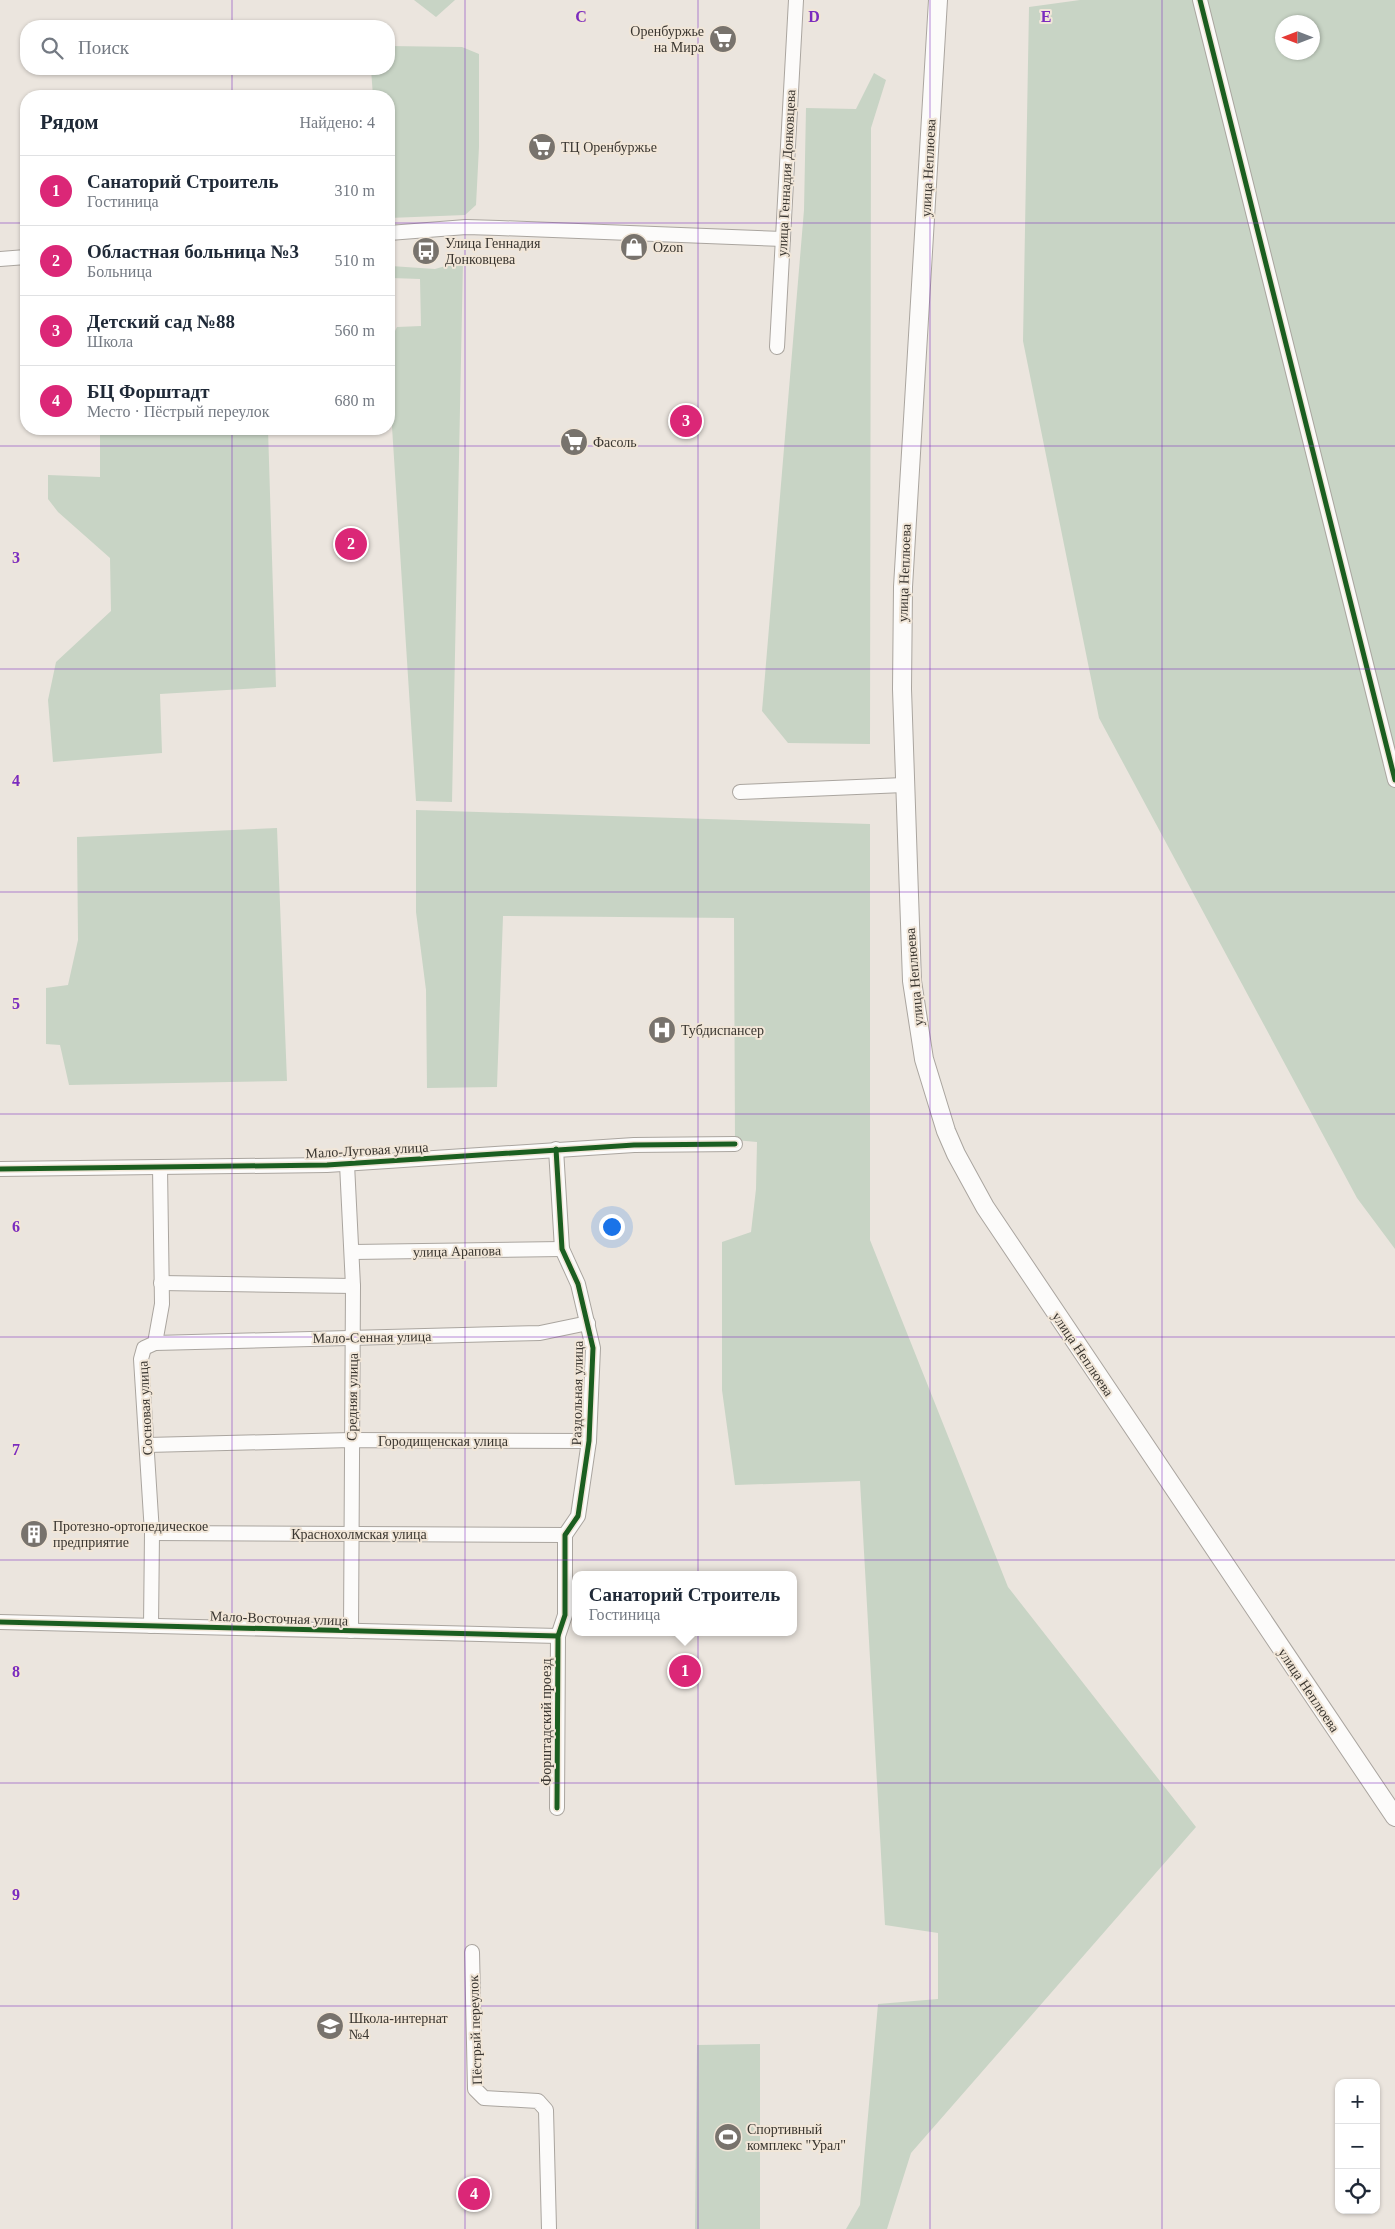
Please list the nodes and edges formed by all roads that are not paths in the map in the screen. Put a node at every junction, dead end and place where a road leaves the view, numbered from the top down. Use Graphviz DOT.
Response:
graph roads {
  1 [pos="796,0"];
  2 [pos="938,0"];
  3 [pos="1200,0"];
  4 [pos="395,233"];
  5 [pos="782,239"];
  6 [pos="20,257"];
  7 [pos="0,259"];
  8 [pos="777,347"];
  9 [pos="1395,780"];
  10 [pos="904,785"];
  11 [pos="740,792"];
  12 [pos="735,1144"];
  13 [pos="556,1149"];
  14 [pos="347,1164"];
  15 [pos="160,1167"];
  16 [pos="0,1169"];
  17 [pos="562,1249"];
  18 [pos="353,1252"];
  19 [pos="161,1283"];
  20 [pos="353,1286"];
  21 [pos="588,1323"];
  22 [pos="353,1337"];
  23 [pos="155,1343"];
  24 [pos="351,1440"];
  25 [pos="589,1441"];
  26 [pos="147,1445"];
  27 [pos="152,1533"];
  28 [pos="351,1534"];
  29 [pos="565,1535"];
  30 [pos="0,1622"];
  31 [pos="151,1626"];
  32 [pos="351,1631"];
  33 [pos="558,1636"];
  34 [pos="557,1808"];
  35 [pos="1395,1818"];
  36 [pos="472,1952"];
  37 [pos="549,2229"];
  1 -- 5 [label="street, улица Геннадия Донковцева"];
  2 -- 10 [label="main road, улица Неплюева"];
  3 -- 9 [label="street"];
  4 -- 5 [label="street"];
  5 -- 8 [label="street, улица Геннадия Донковцева"];
  6 -- 7 [label="street"];
  10 -- 11 [label="street"];
  10 -- 35 [label="main road, улица Неплюева"];
  12 -- 13 [label="street, Мало-Луговая улица"];
  13 -- 14 [label="street, Мало-Луговая улица"];
  13 -- 17 [label="street, Раздольная улица"];
  14 -- 15 [label="street, Мало-Луговая улица"];
  14 -- 18 [label="street, Средняя улица"];
  15 -- 16 [label="street, Мало-Луговая улица"];
  15 -- 19 [label="street, Сосновая улица"];
  17 -- 18 [label="street, улица Арапова"];
  17 -- 21 [label="street, Раздольная улица"];
  18 -- 20 [label="street, Средняя улица"];
  19 -- 20 [label="street"];
  19 -- 23 [label="street, Сосновая улица"];
  20 -- 22 [label="street, Средняя улица"];
  21 -- 22 [label="street, Мало-Сенная улица"];
  21 -- 25 [label="street, Раздольная улица"];
  22 -- 23 [label="street, Мало-Сенная улица"];
  22 -- 24 [label="street, Средняя улица"];
  23 -- 26 [label="street, Сосновая улица"];
  24 -- 25 [label="street, Городищенская улица"];
  24 -- 26 [label="street, Городищенская улица"];
  24 -- 28 [label="street, Средняя улица"];
  25 -- 29 [label="street, Раздольная улица"];
  26 -- 27 [label="street, Сосновая улица"];
  27 -- 28 [label="street, Краснохолмская улица"];
  27 -- 31 [label="street, Сосновая улица"];
  28 -- 29 [label="street, Краснохолмская улица"];
  28 -- 32 [label="street, Средняя улица"];
  29 -- 33 [label="street"];
  30 -- 31 [label="street, Мало-Восточная улица"];
  31 -- 32 [label="street, Мало-Восточная улица"];
  32 -- 33 [label="street, Мало-Восточная улица"];
  33 -- 34 [label="street, Форштадский проезд"];
  36 -- 37 [label="street, Пёстрый переулок"];
}
